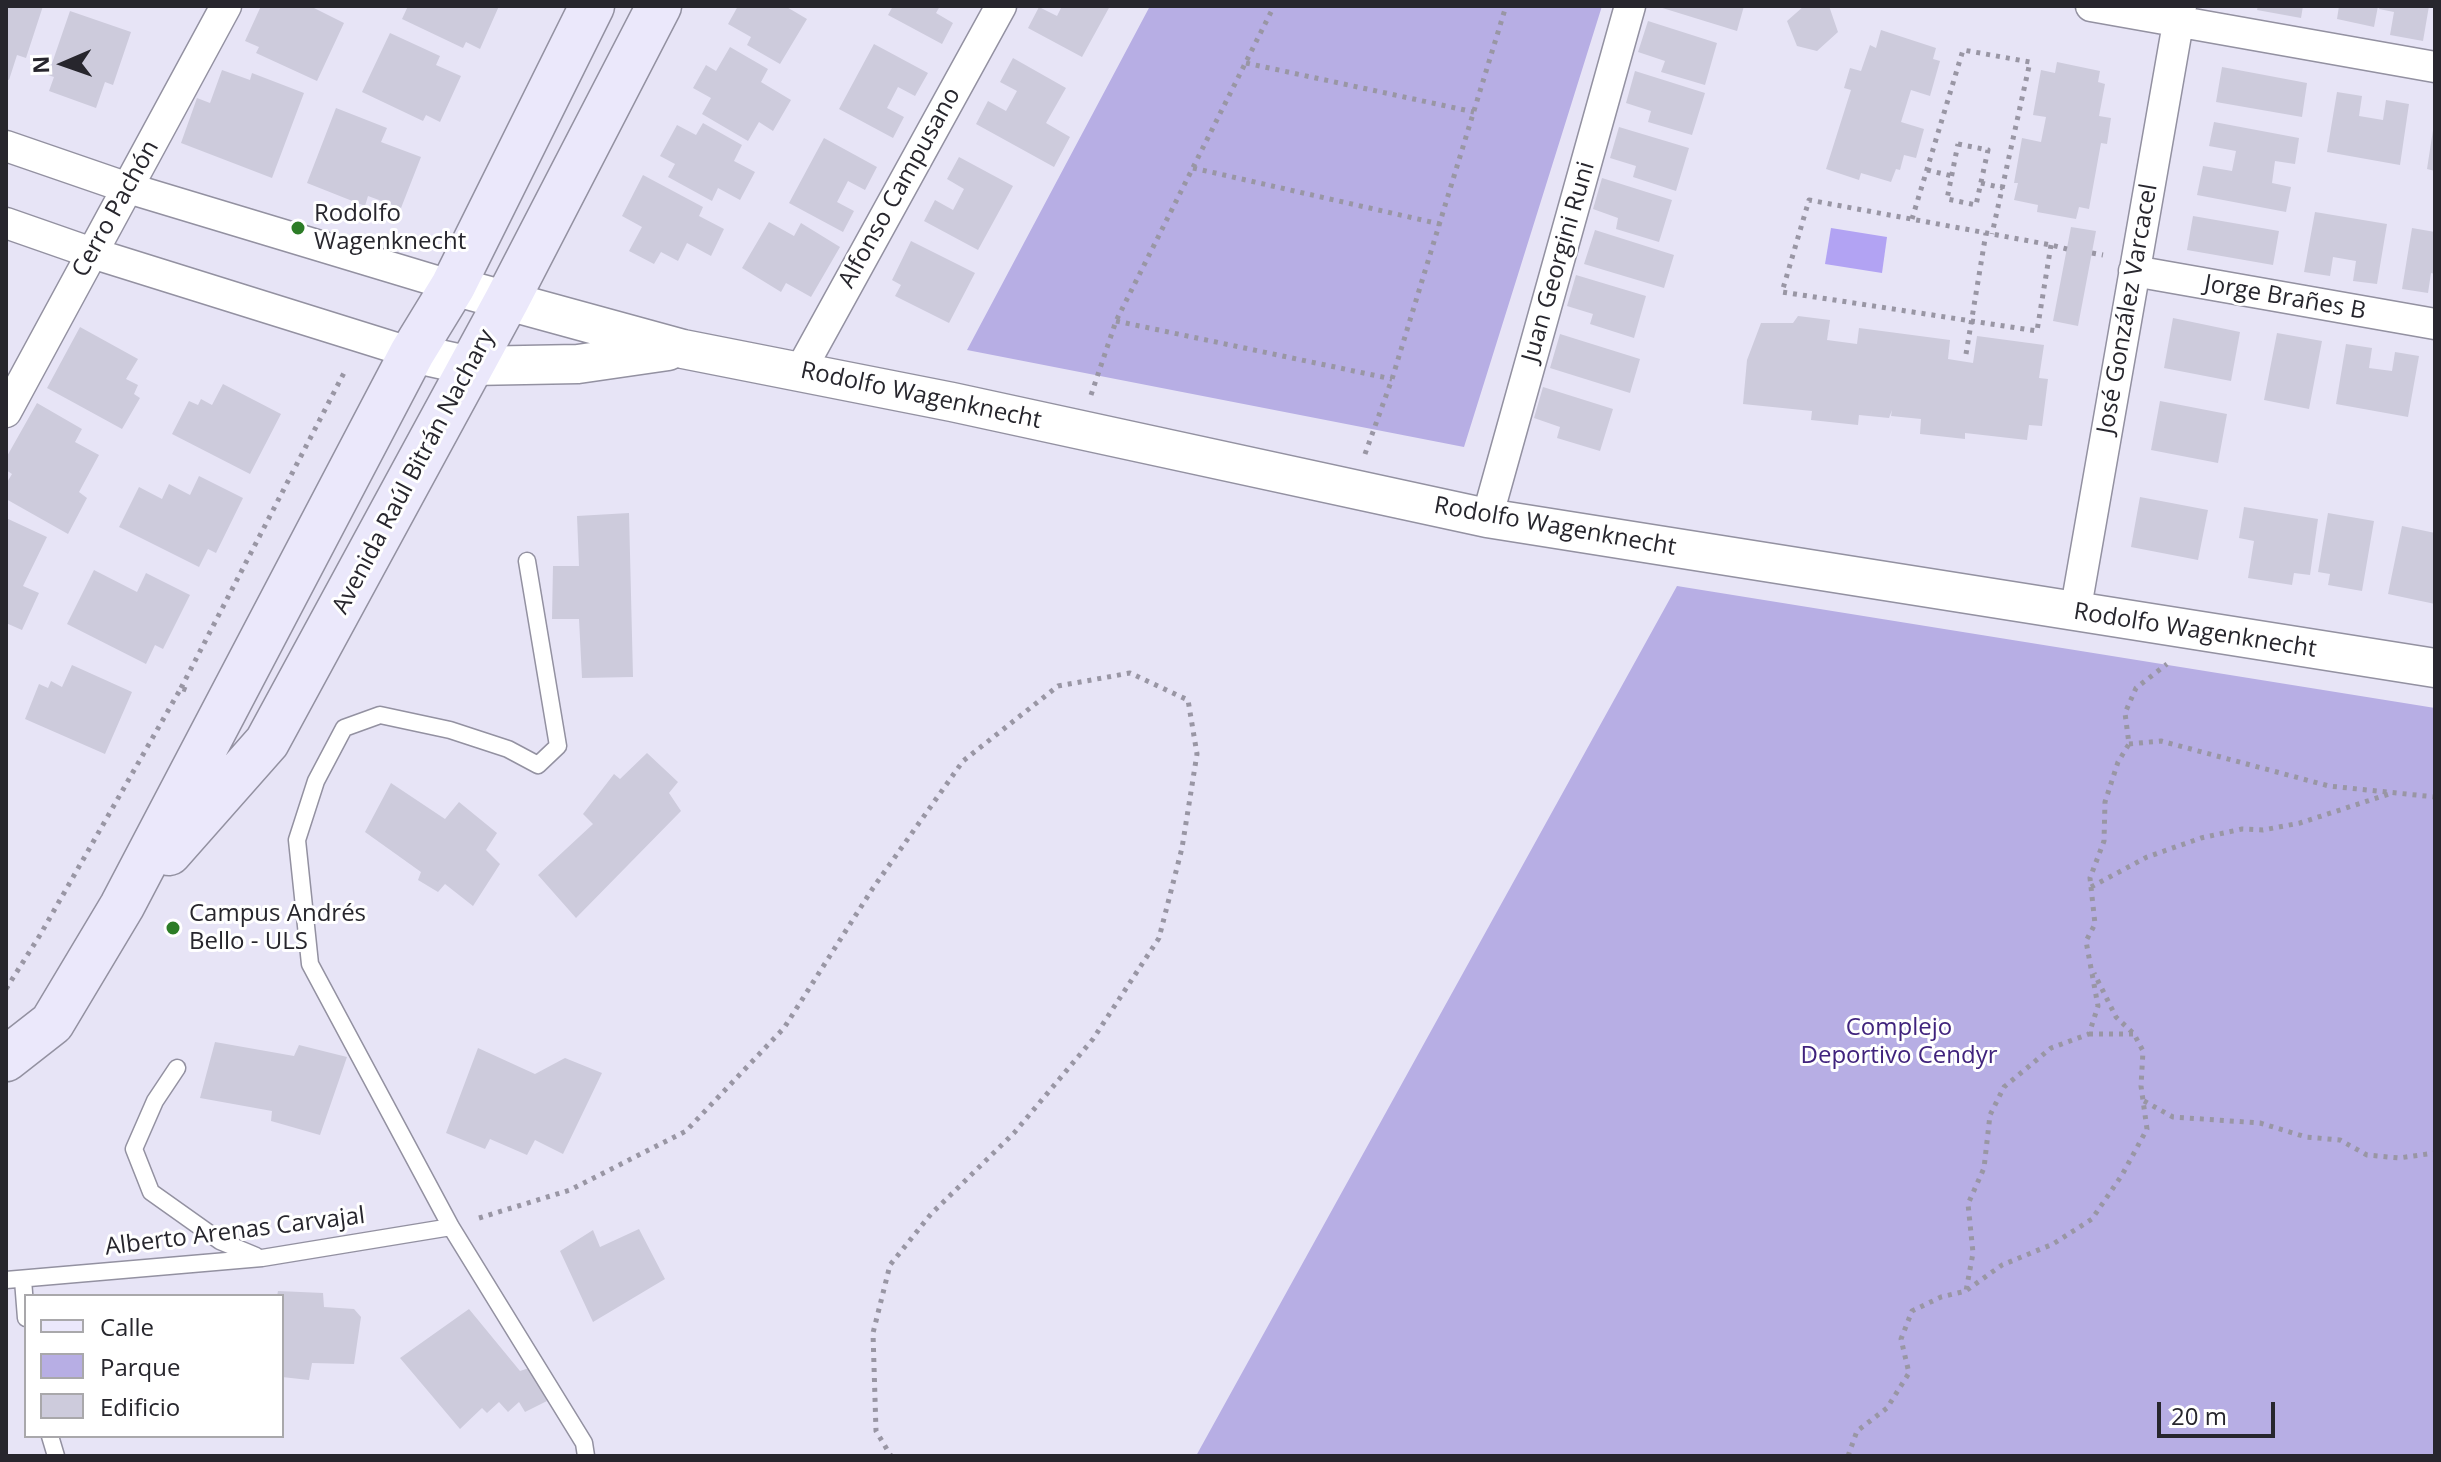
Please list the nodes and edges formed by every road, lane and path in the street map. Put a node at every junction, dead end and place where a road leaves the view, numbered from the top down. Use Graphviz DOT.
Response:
graph roads {
  1 [pos="226,6"];
  2 [pos="592,6"];
  3 [pos="659,6"];
  4 [pos="1001,6"];
  5 [pos="1274,6"];
  6 [pos="1506,6"];
  7 [pos="1630,6"];
  8 [pos="2091,6"];
  9 [pos="2180,14"];
  10 [pos="1246,63"];
  11 [pos="2435,67"];
  12 [pos="1474,112"];
  13 [pos="6,146"];
  14 [pos="1193,168"];
  15 [pos="1927,170"];
  16 [pos="1952,176"];
  17 [pos="1981,183"];
  18 [pos="128,188"];
  19 [pos="2003,188"];
  20 [pos="1912,219"];
  21 [pos="6,223"];
  22 [pos="1440,224"];
  23 [pos="1989,234"];
  24 [pos="2051,245"];
  25 [pos="2067,249"];
  26 [pos="92,253"];
  27 [pos="2134,271"];
  28 [pos="453,286"];
  29 [pos="507,300"];
  30 [pos="1116,321"];
  31 [pos="1971,321"];
  32 [pos="2435,324"];
  33 [pos="363,337"];
  34 [pos="683,349"];
  35 [pos="412,353"];
  36 [pos="1966,354"];
  37 [pos="471,366"];
  38 [pos="800,371"];
  39 [pos="1392,379"];
  40 [pos="6,412"];
  41 [pos="1079,430"];
  42 [pos="1352,489"];
  43 [pos="1487,518"];
  44 [pos="527,561"];
  45 [pos="2075,613"];
  46 [pos="2200,632"];
  47 [pos="2435,668"];
  48 [pos="181,688"];
  49 [pos="227,707"];
  50 [pos="2129,744"];
  51 [pos="2392,793"];
  52 [pos="2435,797"];
  53 [pos="2091,887"];
  54 [pos="122,906"];
  55 [pos="2092,969"];
  56 [pos="6,989"];
  57 [pos="2089,1034"];
  58 [pos="2134,1034"];
  59 [pos="6,1059"];
  60 [pos="177,1068"];
  61 [pos="2143,1101"];
  62 [pos="2435,1153"];
  63 [pos="451,1227"];
  64 [pos="262,1258"];
  65 [pos="14,1280"];
  66 [pos="1966,1291"];
  67 [pos="24,1312"];
  68 [pos="586,1456"];
  69 [pos="891,1456"];
  70 [pos="1848,1456"];
  1 -- 18 [label="street, Cerro Pachón"];
  2 -- 28 [label="main road, Avenida Raúl Bitrán Nachary"];
  3 -- 29 [label="main road, Avenida Raúl Bitrán Nachary"];
  4 -- 38 [label="street, Alfonso Campusano"];
  5 -- 10 [label="path"];
  6 -- 12 [label="path"];
  7 -- 43 [label="street, Juan Georgini Runi"];
  8 -- 9 [label="street"];
  9 -- 11 [label="street"];
  9 -- 27 [label="street, José González Varcacel"];
  10 -- 12 [label="path"];
  10 -- 14 [label="path"];
  12 -- 22 [label="path"];
  13 -- 18 [label="street, Rodolfo Wagenknecht"];
  14 -- 22 [label="path"];
  14 -- 30 [label="path"];
  15 -- 16 [label="path"];
  15 -- 19 [label="path"];
  15 -- 20 [label="path"];
  16 -- 17 [label="path"];
  16 -- 17 [label="path"];
  17 -- 19 [label="path"];
  18 -- 26 [label="street, Cerro Pachón"];
  18 -- 28 [label="street, Rodolfo Wagenknecht"];
  19 -- 23 [label="path"];
  20 -- 23 [label="path"];
  20 -- 31 [label="path"];
  21 -- 26 [label="street, Rodolfo Wagenknecht"];
  22 -- 39 [label="path"];
  23 -- 24 [label="path"];
  23 -- 31 [label="path"];
  24 -- 25 [label="path"];
  24 -- 31 [label="path"];
  26 -- 33 [label="street, Rodolfo Wagenknecht"];
  26 -- 40 [label="street, Cerro Pachón"];
  27 -- 32 [label="street, Jorge Brañes B"];
  27 -- 45 [label="street, José González Varcacel"];
  28 -- 29 [label="street, Rodolfo Wagenknecht"];
  28 -- 35 [label="main road, Avenida Raúl Bitrán Nachary"];
  29 -- 34 [label="street, Rodolfo Wagenknecht"];
  29 -- 37 [label="main road, Avenida Raúl Bitrán Nachary"];
  30 -- 39 [label="path"];
  30 -- 41 [label="path"];
  31 -- 36 [label="path"];
  33 -- 35 [label="street, Rodolfo Wagenknecht"];
  33 -- 48 [label="path"];
  34 -- 37 [label="street, Rodolfo Wagenknecht"];
  34 -- 38 [label="street, Rodolfo Wagenknecht"];
  35 -- 37 [label="street, Rodolfo Wagenknecht"];
  35 -- 49 [label="main road, Avenida Raúl Bitrán Nachary"];
  37 -- 54 [label="main road, Avenida Raúl Bitrán Nachary"];
  38 -- 41 [label="street, Rodolfo Wagenknecht"];
  39 -- 42 [label="path"];
  41 -- 42 [label="street, Rodolfo Wagenknecht"];
  42 -- 43 [label="street, Rodolfo Wagenknecht"];
  43 -- 45 [label="street, Rodolfo Wagenknecht"];
  44 -- 63 [label="lane"];
  45 -- 46 [label="street, Rodolfo Wagenknecht"];
  46 -- 47 [label="street, Rodolfo Wagenknecht"];
  46 -- 50 [label="path"];
  48 -- 49 [label="path"];
  48 -- 56 [label="path"];
  49 -- 54 [label="main road, Avenida Raúl Bitrán Nachary"];
  50 -- 51 [label="path"];
  50 -- 53 [label="path"];
  51 -- 52 [label="path"];
  51 -- 53 [label="path"];
  53 -- 55 [label="path"];
  54 -- 59 [label="main road, Avenida Raúl Bitrán Nachary"];
  55 -- 57 [label="path"];
  55 -- 58 [label="path"];
  57 -- 58 [label="path"];
  57 -- 66 [label="path"];
  58 -- 61 [label="path"];
  60 -- 64 [label="lane"];
  61 -- 62 [label="path"];
  61 -- 66 [label="path"];
  63 -- 64 [label="lane, Alberto Arenas Carvajal"];
  63 -- 68 [label="lane"];
  63 -- 69 [label="path"];
  64 -- 65 [label="lane, Alberto Arenas Carvajal"];
  65 -- 67 [label="lane, Alberto Arenas Carvajal"];
  66 -- 70 [label="path"];
}
